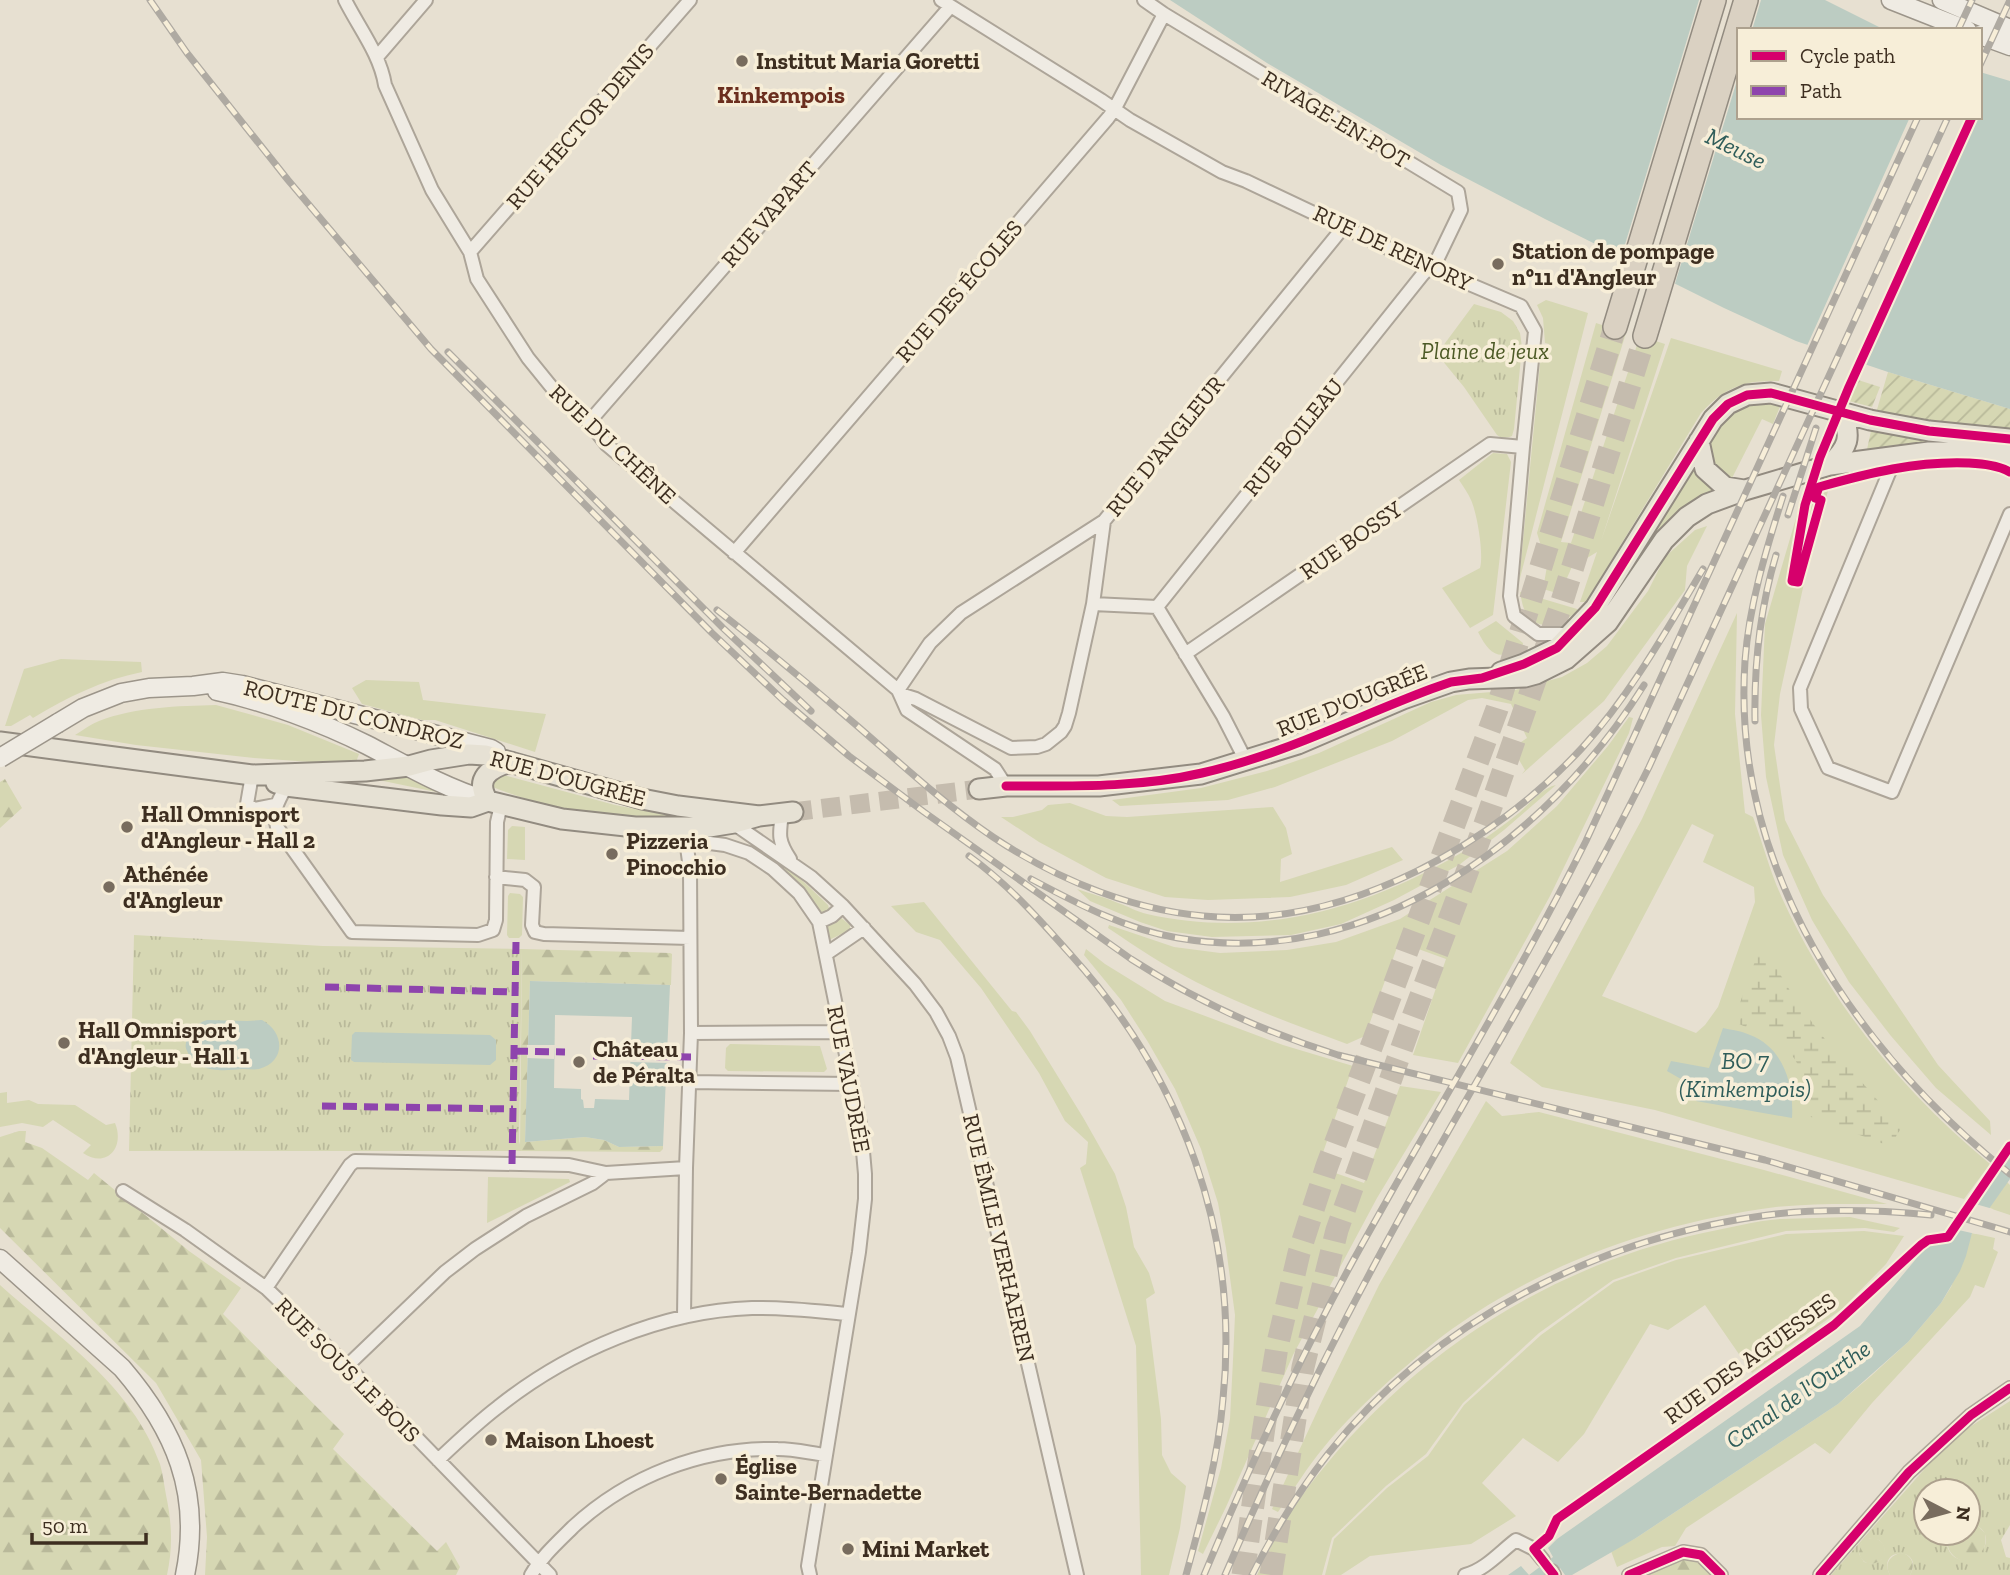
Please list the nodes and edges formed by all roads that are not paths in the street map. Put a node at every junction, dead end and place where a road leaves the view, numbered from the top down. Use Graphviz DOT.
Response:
graph roads {
  1 [pos="345,0"];
  2 [pos="426,0"];
  3 [pos="690,0"];
  4 [pos="1144,0"];
  5 [pos="1714,0"];
  6 [pos="1746,0"];
  7 [pos="1891,0"];
  8 [pos="1941,0"];
  9 [pos="945,3"];
  10 [pos="1164,14"];
  11 [pos="1738,28"];
  12 [pos="1962,28"];
  13 [pos="2010,29"];
  14 [pos="1737,30"];
  15 [pos="1982,36"];
  16 [pos="2010,46"];
  17 [pos="377,57"];
  18 [pos="1114,110"];
  19 [pos="1342,226"];
  20 [pos="470,252"];
  21 [pos="1430,267"];
  22 [pos="1615,327"];
  23 [pos="1645,336"];
  24 [pos="1842,413"];
  25 [pos="589,422"];
  26 [pos="2010,439"];
  27 [pos="1699,441"];
  28 [pos="1523,447"];
  29 [pos="1898,456"];
  30 [pos="2010,456"];
  31 [pos="1830,465"];
  32 [pos="1745,490"];
  33 [pos="2010,514"];
  34 [pos="1104,522"];
  35 [pos="734,553"];
  36 [pos="1093,604"];
  37 [pos="1157,607"];
  38 [pos="1569,634"];
  39 [pos="1185,654"];
  40 [pos="1482,678"];
  41 [pos="193,686"];
  42 [pos="899,692"];
  43 [pos="0,742"];
  44 [pos="0,758"];
  45 [pos="1247,761"];
  46 [pos="511,762"];
  47 [pos="408,766"];
  48 [pos="252,775"];
  49 [pos="286,786"];
  50 [pos="1006,786"];
  51 [pos="979,789"];
  52 [pos="494,803"];
  53 [pos="275,805"];
  54 [pos="707,810"];
  55 [pos="788,813"];
  56 [pos="759,816"];
  57 [pos="734,823"];
  58 [pos="635,827"];
  59 [pos="686,840"];
  60 [pos="794,866"];
  61 [pos="496,877"];
  62 [pos="843,906"];
  63 [pos="819,922"];
  64 [pos="864,928"];
  65 [pos="690,938"];
  66 [pos="826,954"];
  67 [pos="840,1032"];
  68 [pos="691,1033"];
  69 [pos="690,1082"];
  70 [pos="852,1084"];
  71 [pos="686,1168"];
  72 [pos="606,1173"];
  73 [pos="123,1191"];
  74 [pos="0,1259"];
  75 [pos="266,1288"];
  76 [pos="848,1314"];
  77 [pos="684,1317"];
  78 [pos="346,1366"];
  79 [pos="2010,1388"];
  80 [pos="826,1455"];
  81 [pos="438,1460"];
  82 [pos="1543,1560"];
  83 [pos="535,1569"];
  84 [pos="185,1575"];
  85 [pos="550,1575"];
  86 [pos="810,1575"];
  87 [pos="1077,1575"];
  88 [pos="1465,1575"];
  89 [pos="1629,1575"];
  90 [pos="1721,1575"];
  91 [pos="1820,1575"];
  1 -- 17 [label="street, RUE DU CHÊNE"];
  2 -- 17 [label="street"];
  3 -- 20 [label="street, RUE HECTOR DENIS"];
  4 -- 10 [label="street, RIVAGE-EN-POT"];
  5 -- 22 [label="highway"];
  6 -- 11 [label="highway"];
  7 -- 12 [label="main road"];
  8 -- 13 [label="main road"];
  9 -- 18 [label="street, RUE DE RENORY"];
  9 -- 25 [label="street, RUE VAPART"];
  10 -- 18 [label="street, RUE DES ÉCOLES"];
  10 -- 21 [label="street, RIVAGE-EN-POT"];
  14 -- 23 [label="highway"];
  15 -- 16 [label="main road"];
  17 -- 20 [label="street, RUE DU CHÊNE"];
  18 -- 19 [label="street, RUE DE RENORY"];
  18 -- 35 [label="street, RUE DES ÉCOLES"];
  19 -- 21 [label="street, RUE DE RENORY"];
  19 -- 34 [label="street, RUE D'ANGLEUR"];
  20 -- 25 [label="street, RUE DU CHÊNE"];
  21 -- 28 [label="street, RUE DE RENORY"];
  21 -- 37 [label="street, RUE BOILEAU"];
  24 -- 26 [label="main road, RUE D'OUGRÉE"];
  24 -- 27 [label="main road, RUE D'OUGRÉE"];
  24 -- 31 [label="main road"];
  25 -- 35 [label="street, RUE DU CHÊNE"];
  27 -- 32 [label="main road"];
  27 -- 38 [label="main road, RUE D'OUGRÉE"];
  28 -- 38 [label="street, RUE DE RENORY"];
  28 -- 39 [label="street, RUE BOSSY"];
  29 -- 30 [label="main road, RUE D'OUGRÉE"];
  29 -- 31 [label="main road, RUE D'OUGRÉE"];
  29 -- 33 [label="street"];
  31 -- 32 [label="main road, RUE D'OUGRÉE"];
  32 -- 40 [label="main road, RUE D'OUGRÉE"];
  34 -- 36 [label="street"];
  34 -- 42 [label="street, RUE D'ANGLEUR"];
  35 -- 42 [label="street, RUE DU CHÊNE"];
  36 -- 37 [label="street"];
  36 -- 42 [label="street"];
  37 -- 39 [label="street"];
  38 -- 40 [label="main road, RUE D'OUGRÉE"];
  39 -- 45 [label="street"];
  40 -- 45 [label="main road, RUE D'OUGRÉE"];
  41 -- 44 [label="main road, ROUTE DU CONDROZ, bridge"];
  41 -- 46 [label="main road, ROUTE DU CONDROZ"];
  41 -- 47 [label="main road, ROUTE DU CONDROZ"];
  42 -- 50 [label="street, RUE DU CHÊNE"];
  43 -- 48 [label="main road, RUE D'OUGRÉE"];
  45 -- 50 [label="main road, RUE D'OUGRÉE"];
  46 -- 47 [label="main road, RUE D'OUGRÉE"];
  46 -- 52 [label="main road"];
  46 -- 54 [label="main road, RUE D'OUGRÉE"];
  47 -- 48 [label="main road, RUE D'OUGRÉE"];
  47 -- 52 [label="main road, ROUTE DU CONDROZ"];
  48 -- 49 [label="main road, RUE D'OUGRÉE"];
  48 -- 53 [label="street"];
  49 -- 52 [label="main road, RUE D'OUGRÉE"];
  49 -- 53 [label="street"];
  50 -- 51 [label="main road, RUE D'OUGRÉE"];
  52 -- 58 [label="main road, RUE D'OUGRÉE"];
  52 -- 61 [label="street"];
  53 -- 61 [label="street"];
  54 -- 56 [label="main road, RUE D'OUGRÉE"];
  54 -- 57 [label="street, RUE ÉMILE VERHAEREN"];
  55 -- 56 [label="main road, RUE D'OUGRÉE"];
  55 -- 60 [label="street, RUE ÉMILE VERHAEREN"];
  56 -- 57 [label="main road, RUE D'OUGRÉE"];
  57 -- 58 [label="main road, RUE D'OUGRÉE"];
  57 -- 60 [label="street, RUE ÉMILE VERHAEREN"];
  58 -- 59 [label="street, RUE VAUDRÉE"];
  59 -- 63 [label="street, RUE VAUDRÉE"];
  59 -- 65 [label="street"];
  60 -- 62 [label="street, RUE ÉMILE VERHAEREN"];
  61 -- 65 [label="street"];
  62 -- 63 [label="street"];
  62 -- 64 [label="street, RUE ÉMILE VERHAEREN"];
  63 -- 66 [label="street, RUE VAUDRÉE"];
  64 -- 66 [label="street"];
  64 -- 87 [label="street, RUE ÉMILE VERHAEREN"];
  65 -- 68 [label="street"];
  66 -- 67 [label="street, RUE VAUDRÉE"];
  67 -- 68 [label="street"];
  67 -- 70 [label="street, RUE VAUDRÉE"];
  68 -- 69 [label="street"];
  69 -- 70 [label="street"];
  69 -- 71 [label="street"];
  70 -- 76 [label="street, RUE VAUDRÉE"];
  71 -- 72 [label="street"];
  71 -- 77 [label="street"];
  72 -- 75 [label="street"];
  72 -- 78 [label="street"];
  73 -- 75 [label="street, RUE SOUS LE BOIS"];
  74 -- 84 [label="main road"];
  75 -- 78 [label="street, RUE SOUS LE BOIS"];
  76 -- 77 [label="street"];
  76 -- 80 [label="street, RUE VAUDRÉE"];
  77 -- 81 [label="street"];
  78 -- 81 [label="street, RUE SOUS LE BOIS"];
  79 -- 91 [label="street"];
  80 -- 83 [label="street"];
  80 -- 86 [label="street, RUE VAUDRÉE"];
  81 -- 83 [label="street, RUE SOUS LE BOIS"];
  82 -- 88 [label="street"];
  83 -- 85 [label="street, RUE SOUS LE BOIS"];
  89 -- 90 [label="street"];
}
